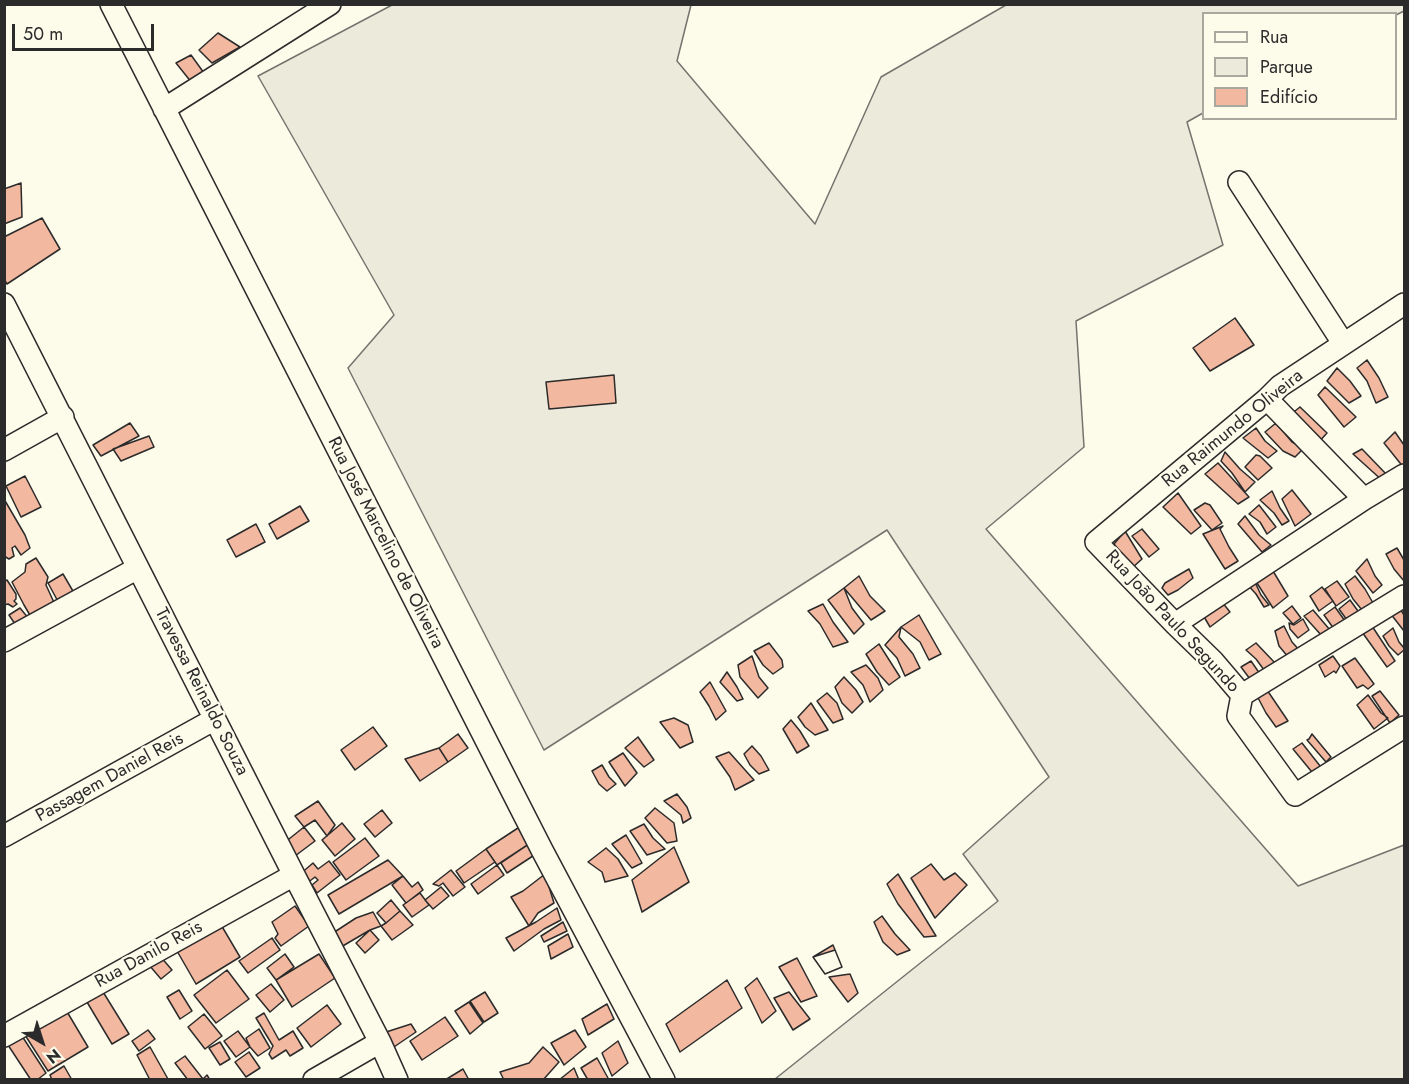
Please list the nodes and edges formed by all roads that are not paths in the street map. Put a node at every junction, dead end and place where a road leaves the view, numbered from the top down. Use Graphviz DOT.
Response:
graph roads {
  1 [pos="111,4"];
  2 [pos="330,4"];
  3 [pos="164,109"];
  4 [pos="1239,182"];
  5 [pos="4,304"];
  6 [pos="1404,304"];
  7 [pos="1343,343"];
  8 [pos="1267,399"];
  9 [pos="63,417"];
  10 [pos="4,450"];
  11 [pos="1404,476"];
  12 [pos="1364,499"];
  13 [pos="1096,542"];
  14 [pos="138,568"];
  15 [pos="1404,596"];
  16 [pos="1175,624"];
  17 [pos="4,641"];
  18 [pos="1242,695"];
  19 [pos="215,719"];
  20 [pos="1404,727"];
  21 [pos="4,836"];
  22 [pos="294,875"];
  23 [pos="4,1036"];
  24 [pos="380,1042"];
  25 [pos="314,1080"];
  26 [pos="397,1080"];
  27 [pos="664,1080"];
  1 -- 3 [label="street, Rua José Marcelino de Oliveira"];
  2 -- 3 [label="street"];
  3 -- 27 [label="street, Rua José Marcelino de Oliveira"];
  4 -- 7 [label="street"];
  5 -- 9 [label="street, Travessa Reinaldo Souza"];
  6 -- 7 [label="street, Rua Raimundo Oliveira"];
  7 -- 8 [label="street, Rua Raimundo Oliveira"];
  8 -- 12 [label="street"];
  8 -- 13 [label="street, Rua Raimundo Oliveira"];
  9 -- 10 [label="street"];
  9 -- 14 [label="street, Travessa Reinaldo Souza"];
  11 -- 12 [label="street"];
  12 -- 16 [label="street"];
  13 -- 16 [label="street, Rua João Paulo Segundo"];
  14 -- 17 [label="street"];
  14 -- 19 [label="street, Travessa Reinaldo Souza"];
  15 -- 18 [label="street"];
  16 -- 18 [label="street, Rua João Paulo Segundo"];
  18 -- 20 [label="street, Rua João Paulo Segundo"];
  19 -- 21 [label="street, Passagem Daniel Reis"];
  19 -- 22 [label="street, Travessa Reinaldo Souza"];
  22 -- 23 [label="street, Rua Danilo Reis"];
  22 -- 24 [label="street, Travessa Reinaldo Souza"];
  24 -- 25 [label="street"];
  24 -- 26 [label="street, Travessa Reinaldo Souza"];
}
